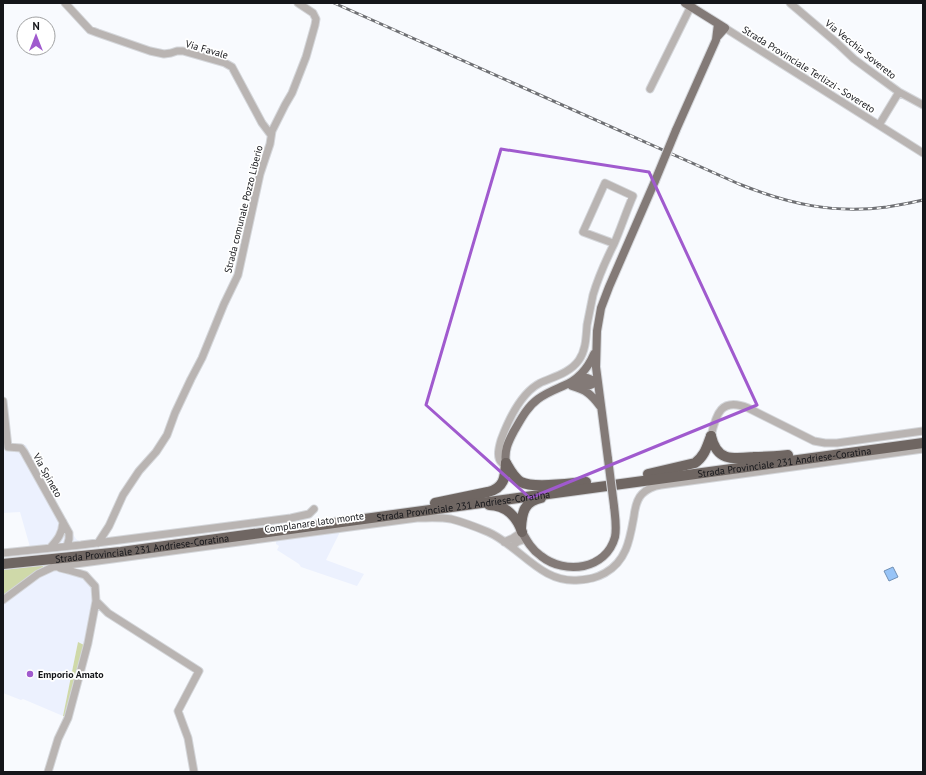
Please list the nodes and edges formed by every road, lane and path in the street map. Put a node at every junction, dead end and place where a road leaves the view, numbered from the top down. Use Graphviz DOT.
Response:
graph roads {
  1 [pos="65,3"];
  2 [pos="298,3"];
  3 [pos="790,3"];
  4 [pos="690,4"];
  5 [pos="722,26"];
  6 [pos="650,89"];
  7 [pos="899,92"];
  8 [pos="923,106"];
  9 [pos="879,125"];
  10 [pos="271,135"];
  11 [pos="923,152"];
  12 [pos="610,242"];
  13 [pos="596,350"];
  14 [pos="597,382"];
  15 [pos="573,383"];
  16 [pos="3,401"];
  17 [pos="600,408"];
  18 [pos="923,431"];
  19 [pos="711,436"];
  20 [pos="923,437"];
  21 [pos="923,443"];
  22 [pos="923,450"];
  23 [pos="796,454"];
  24 [pos="506,463"];
  25 [pos="648,474"];
  26 [pos="596,484"];
  27 [pos="425,508"];
  28 [pos="314,509"];
  29 [pos="109,526"];
  30 [pos="65,532"];
  31 [pos="523,533"];
  32 [pos="112,541"];
  33 [pos="504,542"];
  34 [pos="98,543"];
  35 [pos="81,545"];
  36 [pos="66,546"];
  37 [pos="512,547"];
  38 [pos="50,548"];
  39 [pos="3,553"];
  40 [pos="3,558"];
  41 [pos="3,565"];
  42 [pos="54,567"];
  43 [pos="3,600"];
  44 [pos="96,601"];
  45 [pos="48,772"];
  46 [pos="194,772"];
  1 -- 10 [label="street, Via Favale"];
  2 -- 10 [label="street, Strada comunale Pozzo Liberio"];
  3 -- 7 [label="street, Via Vecchia Sovereto"];
  4 -- 5 [label="main road, Strada Provinciale Terlizzi - Sovereto"];
  4 -- 6 [label="street"];
  5 -- 9 [label="street, Strada Provinciale Terlizzi - Sovereto"];
  5 -- 13 [label="main road, bridge"];
  7 -- 8 [label="street, Via Vecchia Sovereto"];
  7 -- 9 [label="street"];
  9 -- 11 [label="street, Strada Provinciale Terlizzi - Sovereto"];
  10 -- 29 [label="street, Strada comunale Pozzo Liberio"];
  12 -- 24 [label="street"];
  13 -- 14 [label="main road"];
  13 -- 15 [label="main road"];
  14 -- 15 [label="main road"];
  14 -- 17 [label="main road"];
  15 -- 17 [label="main road"];
  15 -- 24 [label="main road"];
  16 -- 30 [label="street, Via Spineto"];
  17 -- 31 [label="main road, bridge"];
  18 -- 19 [label="street"];
  19 -- 23 [label="highway"];
  19 -- 25 [label="highway"];
  20 -- 23 [label="highway, Strada Provinciale 231 Andriese-Coratina"];
  21 -- 26 [label="highway, Strada Provinciale 231 Andriese-Coratina"];
  22 -- 37 [label="street, Complanare lato monte"];
  23 -- 25 [label="highway, Strada Provinciale 231 Andriese-Coratina"];
  24 -- 26 [label="highway"];
  24 -- 27 [label="highway"];
  25 -- 26 [label="highway, Strada Provinciale 231 Andriese-Coratina"];
  26 -- 27 [label="highway, Strada Provinciale 231 Andriese-Coratina"];
  26 -- 31 [label="highway"];
  27 -- 31 [label="highway"];
  27 -- 40 [label="highway, Strada Provinciale 231 Andriese-Coratina"];
  27 -- 41 [label="highway, Strada Provinciale 231 Andriese-Coratina"];
  28 -- 32 [label="street"];
  29 -- 32 [label="street"];
  29 -- 34 [label="street, Strada comunale Pozzo Liberio"];
  30 -- 35 [label="street"];
  30 -- 36 [label="street"];
  30 -- 38 [label="street"];
  31 -- 33 [label="street"];
  31 -- 37 [label="street"];
  32 -- 34 [label="street"];
  33 -- 37 [label="street, Complanare lato monte"];
  33 -- 42 [label="street, Complanare lato monte"];
  34 -- 35 [label="street"];
  35 -- 36 [label="street"];
  36 -- 38 [label="street"];
  38 -- 39 [label="street"];
  42 -- 43 [label="street, Complanare lato monte"];
  42 -- 44 [label="street"];
  44 -- 45 [label="street"];
  44 -- 46 [label="street"];
}
